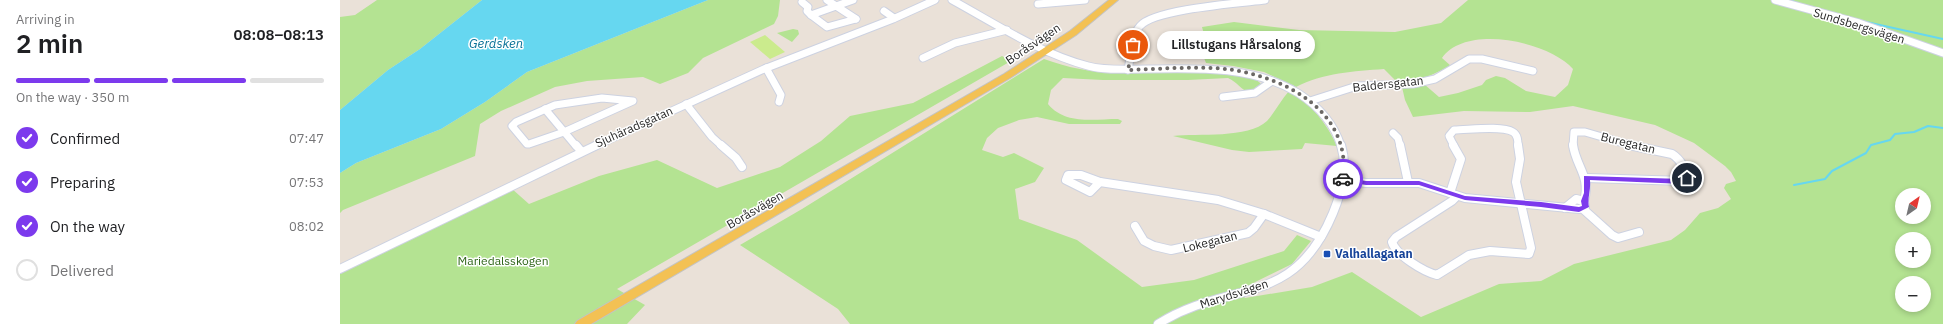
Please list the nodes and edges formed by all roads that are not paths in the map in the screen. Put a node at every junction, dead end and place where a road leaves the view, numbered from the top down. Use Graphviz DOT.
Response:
graph roads {
  1 [pos="827,0"];
  2 [pos="853,0"];
  3 [pos="935,0"];
  4 [pos="952,0"];
  5 [pos="1085,0"];
  6 [pos="1105,0"];
  7 [pos="1114,0"];
  8 [pos="1265,0"];
  9 [pos="1775,0"];
  10 [pos="802,2"];
  11 [pos="1038,4"];
  12 [pos="836,6"];
  13 [pos="884,11"];
  14 [pos="811,15"];
  15 [pos="894,18"];
  16 [pos="1007,30"];
  17 [pos="1044,49"];
  18 [pos="1943,53"];
  19 [pos="923,58"];
  20 [pos="766,68"];
  21 [pos="1128,70"];
  22 [pos="1532,71"];
  23 [pos="1272,81"];
  24 [pos="1223,97"];
  25 [pos="1310,101"];
  26 [pos="779,102"];
  27 [pos="686,104"];
  28 [pos="545,110"];
  29 [pos="564,132"];
  30 [pos="1393,133"];
  31 [pos="581,151"];
  32 [pos="742,167"];
  33 [pos="1587,178"];
  34 [pos="1343,180"];
  35 [pos="1100,182"];
  36 [pos="1408,182"];
  37 [pos="1453,194"];
  38 [pos="1520,202"];
  39 [pos="1584,205"];
  40 [pos="1264,214"];
  41 [pos="1135,226"];
  42 [pos="1639,232"];
  43 [pos="1321,237"];
  44 [pos="340,269"];
  45 [pos="581,324"];
  46 [pos="1158,324"];
  1 -- 12 [label="street"];
  2 -- 12 [label="street"];
  3 -- 15 [label="street, Sjuhäradsgatan"];
  4 -- 16 [label="street, Marydsvägen"];
  5 -- 11 [label="street"];
  6 -- 17 [label="main road, Boråsvägen"];
  7 -- 17 [label="main road, Boråsvägen"];
  8 -- 21 [label="street"];
  9 -- 18 [label="street, Sundsbergsvägen"];
  10 -- 14 [label="street"];
  12 -- 14 [label="street"];
  12 -- 14 [label="street"];
  13 -- 15 [label="street"];
  15 -- 20 [label="street, Sjuhäradsgatan"];
  16 -- 17 [label="street, Marydsvägen"];
  16 -- 19 [label="street"];
  17 -- 21 [label="street, Marydsvägen"];
  17 -- 45 [label="main road, Boråsvägen"];
  20 -- 26 [label="street"];
  20 -- 27 [label="street, Sjuhäradsgatan"];
  21 -- 23 [label="street, Marydsvägen"];
  22 -- 25 [label="street, Baldersgatan"];
  23 -- 24 [label="street"];
  23 -- 25 [label="street, Marydsvägen"];
  25 -- 34 [label="street, Marydsvägen"];
  27 -- 31 [label="street, Sjuhäradsgatan"];
  27 -- 32 [label="street"];
  28 -- 29 [label="street"];
  28 -- 29 [label="street"];
  28 -- 29 [label="street"];
  29 -- 31 [label="street"];
  30 -- 36 [label="street"];
  31 -- 44 [label="street, Sjuhäradsgatan"];
  33 -- 33 [label="street, Buregatan"];
  33 -- 39 [label="street"];
  34 -- 36 [label="street"];
  34 -- 43 [label="street, Marydsvägen"];
  35 -- 40 [label="street"];
  36 -- 37 [label="street"];
  37 -- 38 [label="street"];
  37 -- 38 [label="street"];
  37 -- 38 [label="street"];
  38 -- 39 [label="street"];
  39 -- 42 [label="street"];
  40 -- 41 [label="street, Lokegatan"];
  40 -- 43 [label="street"];
  43 -- 46 [label="street, Marydsvägen"];
}
